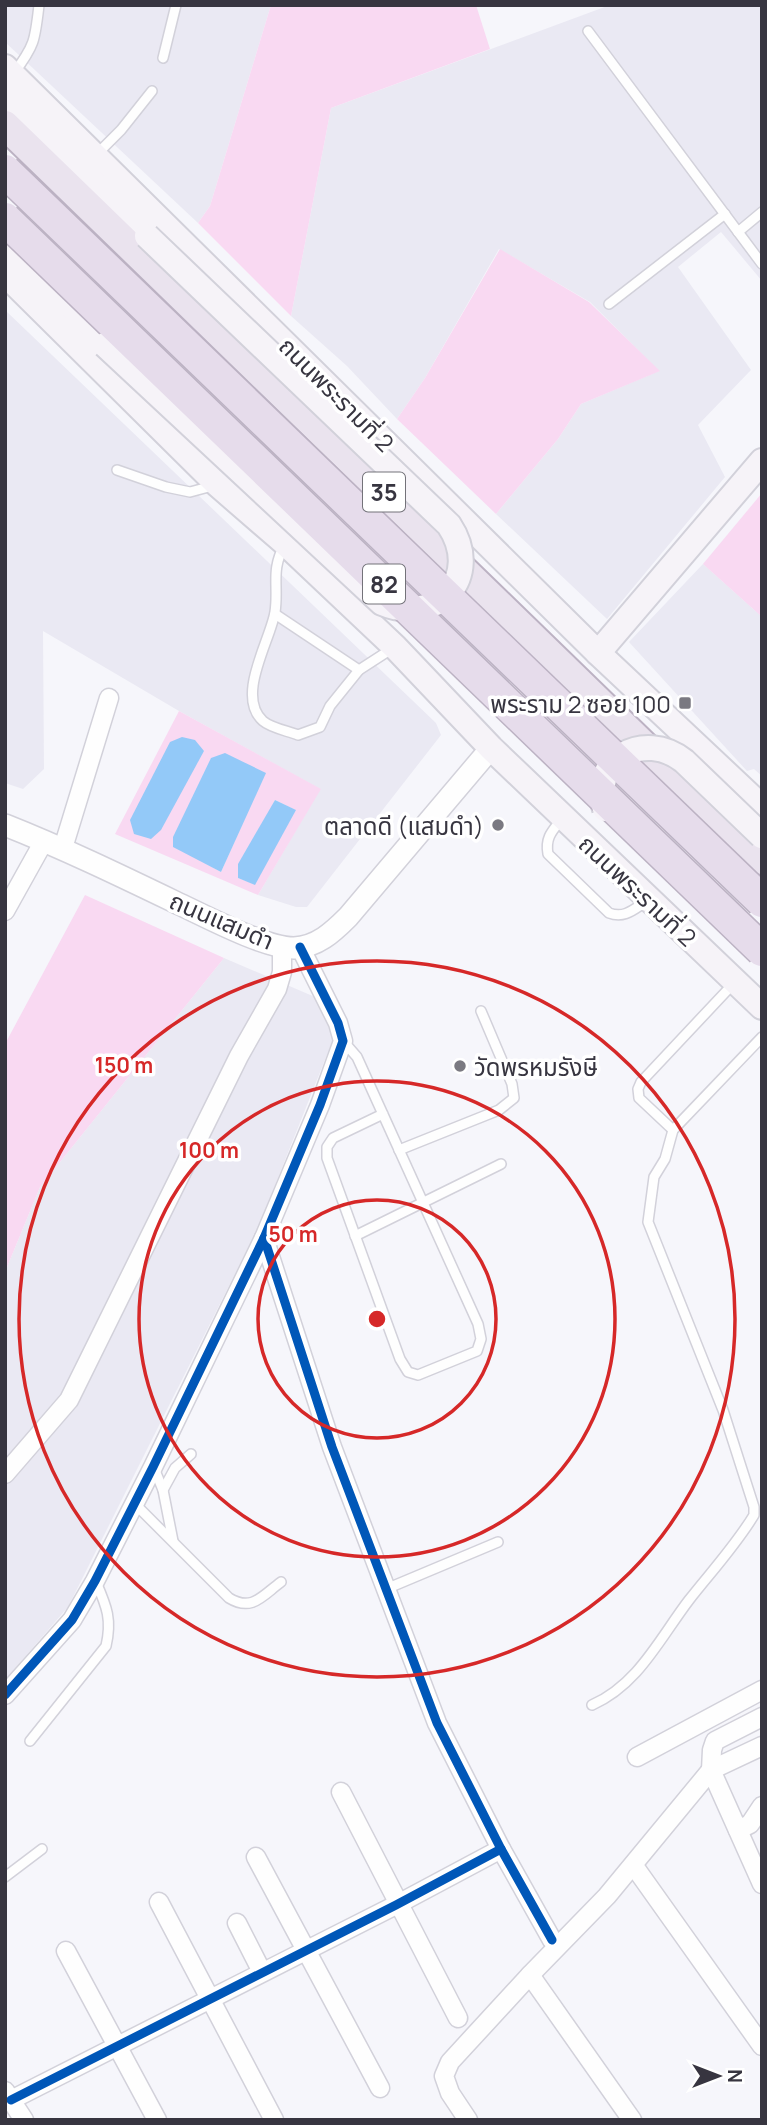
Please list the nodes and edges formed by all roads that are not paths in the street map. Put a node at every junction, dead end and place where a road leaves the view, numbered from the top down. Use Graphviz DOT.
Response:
graph roads {
  1 [pos="38,5"];
  2 [pos="176,5"];
  3 [pos="588,31"];
  4 [pos="163,58"];
  5 [pos="8,79"];
  6 [pos="152,91"];
  7 [pos="5,125"];
  8 [pos="96,155"];
  9 [pos="5,171"];
  10 [pos="5,211"];
  11 [pos="762,212"];
  12 [pos="725,214"];
  13 [pos="5,219"];
  14 [pos="738,232"];
  15 [pos="5,247"];
  16 [pos="762,264"];
  17 [pos="5,274"];
  18 [pos="609,304"];
  19 [pos="762,461"];
  20 [pos="117,470"];
  21 [pos="218,485"];
  22 [pos="285,543"];
  23 [pos="275,614"];
  24 [pos="395,647"];
  25 [pos="598,653"];
  26 [pos="359,670"];
  27 [pos="109,698"];
  28 [pos="491,748"];
  29 [pos="762,807"];
  30 [pos="563,818"];
  31 [pos="5,825"];
  32 [pos="762,836"];
  33 [pos="54,844"];
  34 [pos="762,860"];
  35 [pos="649,899"];
  36 [pos="762,901"];
  37 [pos="5,911"];
  38 [pos="762,941"];
  39 [pos="291,946"];
  40 [pos="762,950"];
  41 [pos="762,968"];
  42 [pos="735,982"];
  43 [pos="762,1007"];
  44 [pos="481,1010"];
  45 [pos="762,1037"];
  46 [pos="343,1041"];
  47 [pos="383,1114"];
  48 [pos="673,1130"];
  49 [pos="399,1150"];
  50 [pos="500,1164"];
  51 [pos="422,1202"];
  52 [pos="355,1236"];
  53 [pos="264,1238"];
  54 [pos="191,1454"];
  55 [pos="153,1467"];
  56 [pos="5,1474"];
  57 [pos="163,1490"];
  58 [pos="135,1504"];
  59 [pos="173,1541"];
  60 [pos="498,1542"];
  61 [pos="95,1581"];
  62 [pos="281,1582"];
  63 [pos="386,1589"];
  64 [pos="762,1690"];
  65 [pos="5,1695"];
  66 [pos="592,1705"];
  67 [pos="762,1717"];
  68 [pos="30,1741"];
  69 [pos="761,1749"];
  70 [pos="637,1757"];
  71 [pos="711,1770"];
  72 [pos="341,1792"];
  73 [pos="762,1806"];
  74 [pos="738,1830"];
  75 [pos="42,1849"];
  76 [pos="501,1849"];
  77 [pos="256,1857"];
  78 [pos="634,1866"];
  79 [pos="5,1877"];
  80 [pos="762,1884"];
  81 [pos="159,1902"];
  82 [pos="399,1904"];
  83 [pos="237,1923"];
  84 [pos="552,1940"];
  85 [pos="66,1951"];
  86 [pos="305,1951"];
  87 [pos="262,1972"];
  88 [pos="530,1975"];
  89 [pos="210,1998"];
  90 [pos="458,2018"];
  91 [pos="762,2046"];
  92 [pos="118,2047"];
  93 [pos="380,2088"];
  94 [pos="8,2095"];
  95 [pos="24,2120"];
  96 [pos="157,2120"];
  97 [pos="274,2120"];
  98 [pos="468,2120"];
  99 [pos="632,2120"];
  1 -- 5 [label="lane"];
  2 -- 4 [label="lane"];
  3 -- 12 [label="lane"];
  5 -- 8 [label="main road, ถนนพระรามที่ 2 / 35"];
  5 -- 15 [label="main road, bridge"];
  6 -- 8 [label="lane"];
  7 -- 34 [label="highway, ถนนพระรามที่ 2 / 35"];
  8 -- 25 [label="main road, ถนนพระรามที่ 2 / 35"];
  9 -- 36 [label="highway, 82, bridge"];
  10 -- 38 [label="highway, ถนนพระรามที่ 2 / 35"];
  11 -- 14 [label="lane"];
  12 -- 14 [label="lane"];
  12 -- 18 [label="lane"];
  13 -- 40 [label="highway, 82, bridge"];
  14 -- 16 [label="lane"];
  17 -- 21 [label="main road, ถนนพระรามที่ 2"];
  19 -- 25 [label="main road"];
  20 -- 21 [label="lane"];
  21 -- 22 [label="main road, ถนนพระรามที่ 2"];
  22 -- 23 [label="lane"];
  22 -- 24 [label="main road, ถนนพระรามที่ 2"];
  23 -- 26 [label="lane"];
  23 -- 26 [label="lane"];
  24 -- 26 [label="lane"];
  24 -- 28 [label="main road, ถนนพระรามที่ 2"];
  25 -- 29 [label="main road, ถนนพระรามที่ 2 / 35"];
  27 -- 33 [label="street"];
  28 -- 30 [label="main road, ถนนพระรามที่ 2"];
  28 -- 39 [label="street, ถนนแสมดำ"];
  30 -- 35 [label="main road, ถนนพระรามที่ 2"];
  30 -- 35 [label="lane"];
  31 -- 33 [label="street, ถนนแสมดำ"];
  32 -- 41 [label="main road, bridge"];
  33 -- 37 [label="street"];
  33 -- 39 [label="street, ถนนแสมดำ"];
  35 -- 42 [label="main road, ถนนพระรามที่ 2"];
  39 -- 46 [label="street"];
  39 -- 56 [label="street"];
  42 -- 43 [label="main road, ถนนพระรามที่ 2"];
  42 -- 48 [label="lane"];
  44 -- 49 [label="lane"];
  45 -- 48 [label="lane"];
  46 -- 47 [label="lane"];
  46 -- 53 [label="street"];
  47 -- 49 [label="lane"];
  47 -- 52 [label="lane"];
  48 -- 66 [label="lane"];
  49 -- 51 [label="lane"];
  50 -- 51 [label="lane"];
  51 -- 52 [label="lane"];
  51 -- 52 [label="lane"];
  53 -- 55 [label="street"];
  53 -- 63 [label="street"];
  54 -- 57 [label="lane"];
  55 -- 57 [label="lane"];
  55 -- 58 [label="street"];
  57 -- 59 [label="lane"];
  58 -- 59 [label="lane"];
  58 -- 61 [label="street"];
  59 -- 62 [label="lane"];
  60 -- 63 [label="lane"];
  61 -- 65 [label="street"];
  61 -- 68 [label="lane"];
  63 -- 76 [label="street"];
  64 -- 70 [label="street"];
  67 -- 71 [label="street"];
  69 -- 71 [label="street"];
  71 -- 74 [label="street"];
  71 -- 78 [label="street"];
  72 -- 82 [label="street"];
  73 -- 74 [label="street"];
  74 -- 80 [label="street"];
  75 -- 79 [label="lane"];
  76 -- 82 [label="street"];
  76 -- 84 [label="street"];
  77 -- 86 [label="street"];
  78 -- 88 [label="street"];
  78 -- 91 [label="street"];
  81 -- 89 [label="street"];
  82 -- 86 [label="street"];
  82 -- 90 [label="street"];
  83 -- 87 [label="street"];
  85 -- 92 [label="street"];
  86 -- 87 [label="street"];
  86 -- 93 [label="street"];
  87 -- 89 [label="street"];
  88 -- 98 [label="street"];
  88 -- 99 [label="street"];
  89 -- 92 [label="street"];
  89 -- 97 [label="street"];
  92 -- 94 [label="street"];
  92 -- 96 [label="street"];
  94 -- 95 [label="street"];
}
